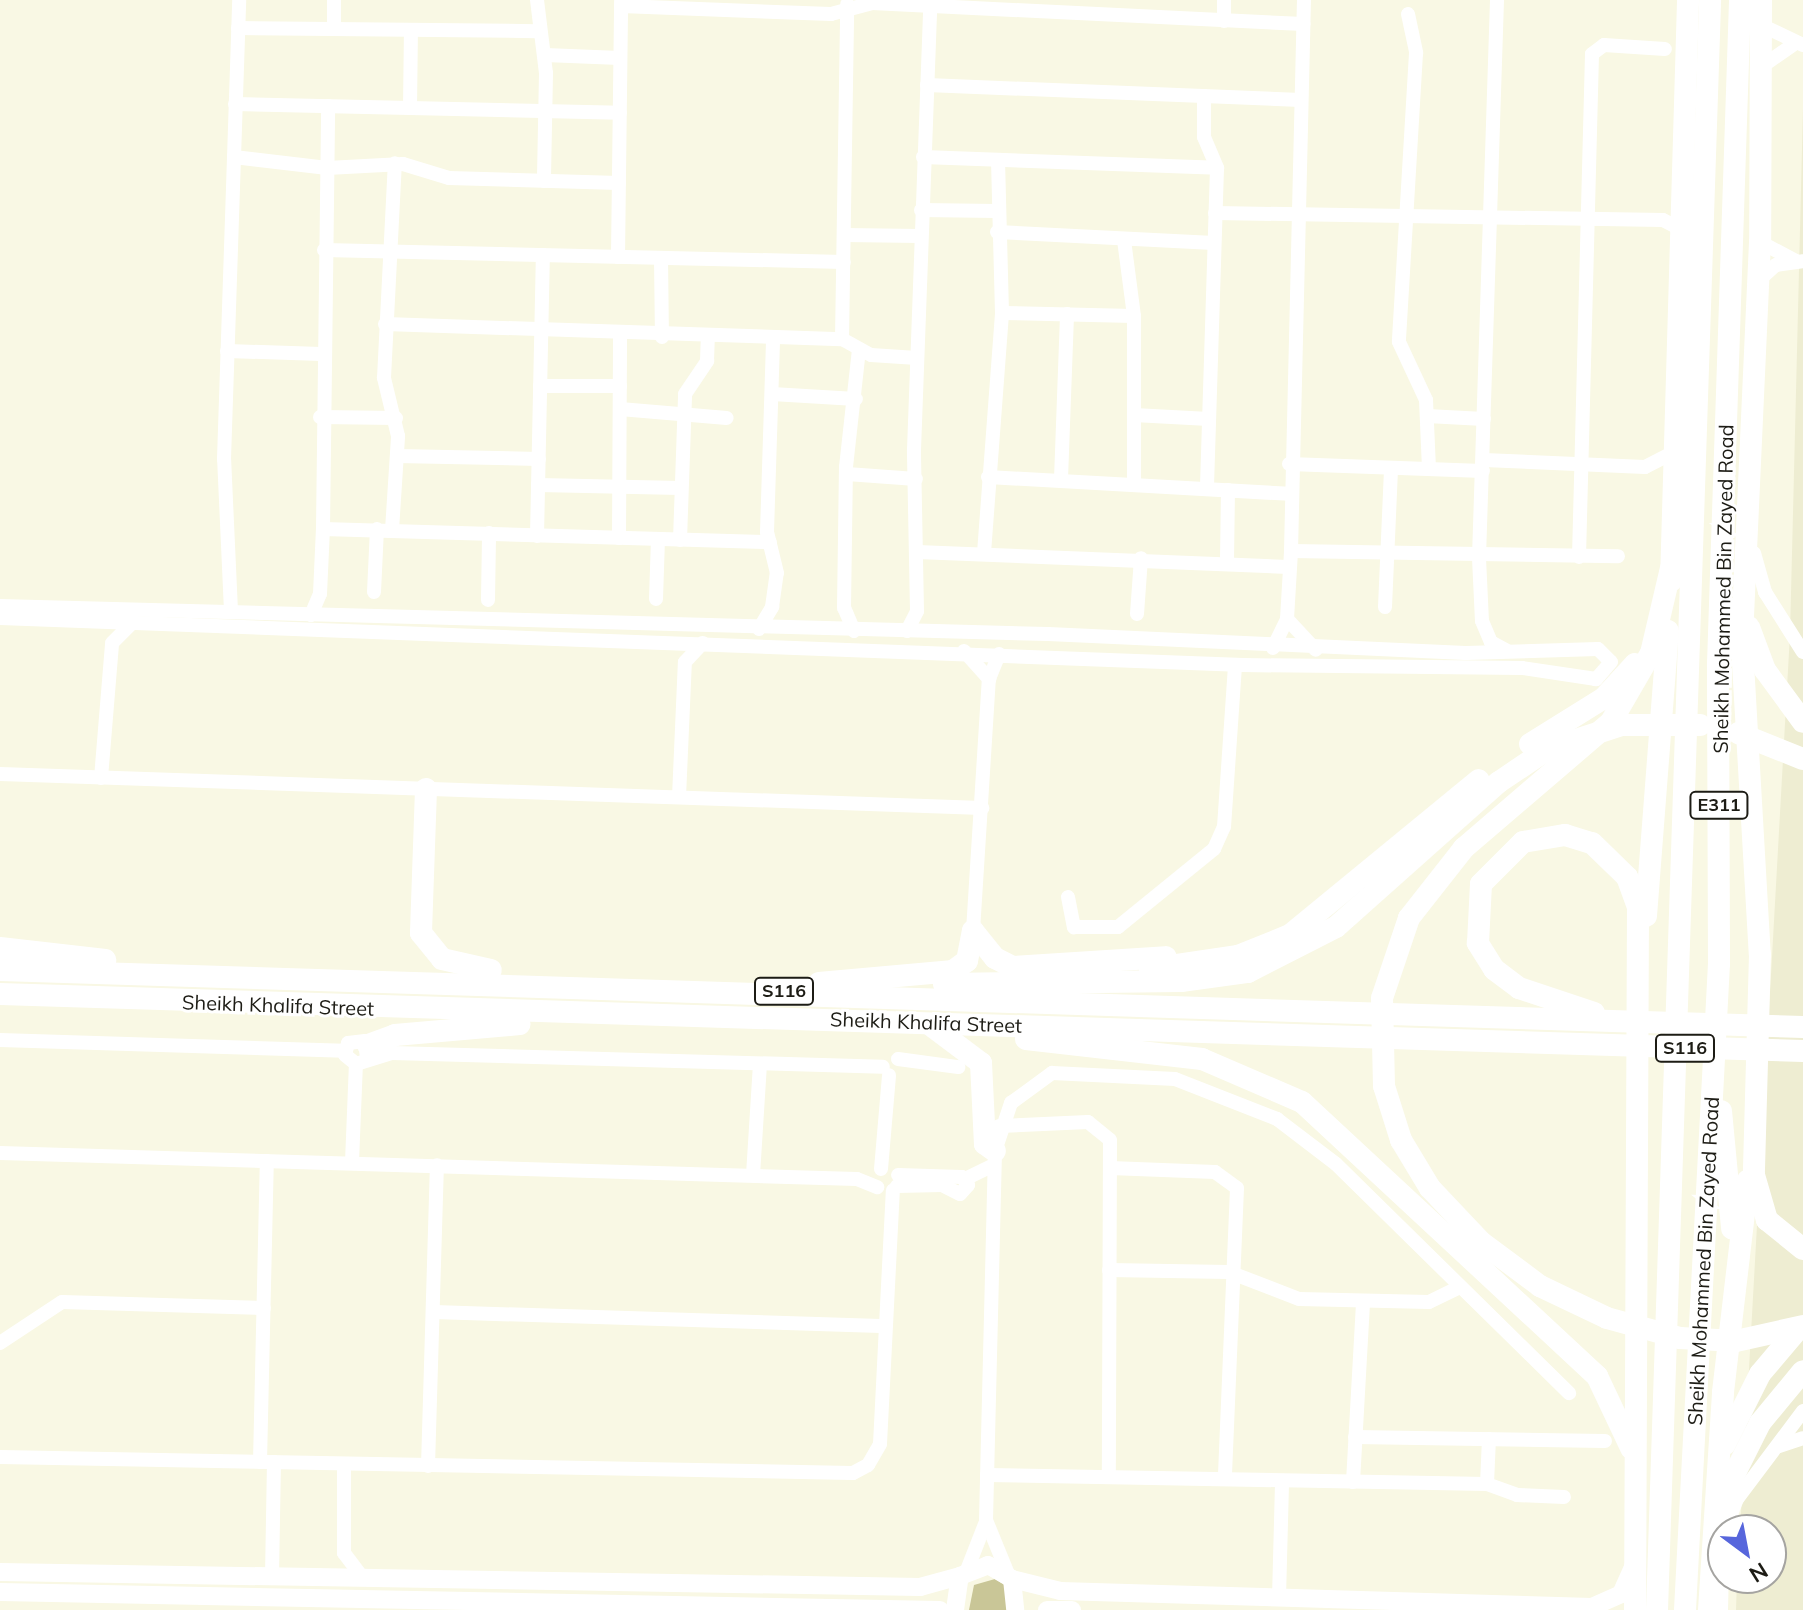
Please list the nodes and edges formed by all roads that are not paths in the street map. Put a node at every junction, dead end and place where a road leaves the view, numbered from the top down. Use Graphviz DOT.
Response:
graph roads {
  1 [pos="239,0"];
  2 [pos="334,0"];
  3 [pos="537,0"];
  4 [pos="1224,0"];
  5 [pos="1304,0"];
  6 [pos="1497,0"];
  7 [pos="1688,0"];
  8 [pos="1710,0"];
  9 [pos="1740,0"];
  10 [pos="1761,0"];
  11 [pos="1769,0"];
  12 [pos="621,3"];
  13 [pos="694,4"];
  14 [pos="759,6"];
  15 [pos="847,6"];
  16 [pos="979,6"];
  17 [pos="930,8"];
  18 [pos="1408,14"];
  19 [pos="1224,21"];
  20 [pos="1303,24"];
  21 [pos="1763,26"];
  22 [pos="238,28"];
  23 [pos="334,29"];
  24 [pos="411,30"];
  25 [pos="537,31"];
  26 [pos="1798,45"];
  27 [pos="1665,49"];
  28 [pos="545,55"];
  29 [pos="620,58"];
  30 [pos="1764,65"];
  31 [pos="927,85"];
  32 [pos="1204,96"];
  33 [pos="1301,100"];
  34 [pos="235,104"];
  35 [pos="328,106"];
  36 [pos="410,108"];
  37 [pos="545,111"];
  38 [pos="620,113"];
  39 [pos="234,157"];
  40 [pos="923,157"];
  41 [pos="998,160"];
  42 [pos="395,163"];
  43 [pos="327,168"];
  44 [pos="1217,168"];
  45 [pos="544,181"];
  46 [pos="619,183"];
  47 [pos="921,210"];
  48 [pos="997,211"];
  49 [pos="1215,213"];
  50 [pos="1299,215"];
  51 [pos="1406,217"];
  52 [pos="1491,218"];
  53 [pos="1592,222"];
  54 [pos="1679,228"];
  55 [pos="997,232"];
  56 [pos="844,235"];
  57 [pos="920,236"];
  58 [pos="1124,240"];
  59 [pos="1760,242"];
  60 [pos="1214,243"];
  61 [pos="324,250"];
  62 [pos="395,252"];
  63 [pos="543,255"];
  64 [pos="618,257"];
  65 [pos="661,258"];
  66 [pos="1800,261"];
  67 [pos="844,262"];
  68 [pos="1758,281"];
  69 [pos="1756,308"];
  70 [pos="1002,313"];
  71 [pos="1067,314"];
  72 [pos="1134,316"];
  73 [pos="385,324"];
  74 [pos="540,332"];
  75 [pos="620,336"];
  76 [pos="662,337"];
  77 [pos="708,338"];
  78 [pos="773,339"];
  79 [pos="842,339"];
  80 [pos="859,350"];
  81 [pos="227,351"];
  82 [pos="321,354"];
  83 [pos="917,358"];
  84 [pos="540,386"];
  85 [pos="620,386"];
  86 [pos="772,394"];
  87 [pos="856,399"];
  88 [pos="620,409"];
  89 [pos="1134,415"];
  90 [pos="683,416"];
  91 [pos="1427,416"];
  92 [pos="320,417"];
  93 [pos="396,418"];
  94 [pos="727,418"];
  95 [pos="1209,419"];
  96 [pos="1484,419"];
  97 [pos="1671,454"];
  98 [pos="397,456"];
  99 [pos="539,459"];
  100 [pos="1289,464"];
  101 [pos="1580,464"];
  102 [pos="1483,465"];
  103 [pos="1391,468"];
  104 [pos="1429,469"];
  105 [pos="847,474"];
  106 [pos="988,477"];
  107 [pos="916,479"];
  108 [pos="1061,479"];
  109 [pos="1134,484"];
  110 [pos="538,485"];
  111 [pos="619,487"];
  112 [pos="681,488"];
  113 [pos="1207,488"];
  114 [pos="1228,490"];
  115 [pos="1289,494"];
  116 [pos="323,529"];
  117 [pos="377,529"];
  118 [pos="392,530"];
  119 [pos="489,533"];
  120 [pos="537,536"];
  121 [pos="619,538"];
  122 [pos="658,539"];
  123 [pos="680,540"];
  124 [pos="770,542"];
  125 [pos="1291,551"];
  126 [pos="917,552"];
  127 [pos="984,553"];
  128 [pos="1388,553"];
  129 [pos="1618,556"];
  130 [pos="1579,557"];
  131 [pos="1141,558"];
  132 [pos="1479,558"];
  133 [pos="1670,559"];
  134 [pos="1227,561"];
  135 [pos="1288,567"];
  136 [pos="374,592"];
  137 [pos="320,594"];
  138 [pos="656,599"];
  139 [pos="488,600"];
  140 [pos="1744,600"];
  141 [pos="0,606"];
  142 [pos="772,607"];
  143 [pos="1385,607"];
  144 [pos="844,608"];
  145 [pos="224,611"];
  146 [pos="917,611"];
  147 [pos="1137,614"];
  148 [pos="311,615"];
  149 [pos="332,615"];
  150 [pos="134,616"];
  151 [pos="0,618"];
  152 [pos="98,619"];
  153 [pos="1287,619"];
  154 [pos="1482,621"];
  155 [pos="759,629"];
  156 [pos="782,630"];
  157 [pos="834,631"];
  158 [pos="854,631"];
  159 [pos="907,631"];
  160 [pos="928,632"];
  161 [pos="664,641"];
  162 [pos="112,643"];
  163 [pos="703,643"];
  164 [pos="1273,648"];
  165 [pos="1317,649"];
  166 [pos="964,651"];
  167 [pos="1507,651"];
  168 [pos="1803,652"];
  169 [pos="1466,653"];
  170 [pos="999,654"];
  171 [pos="1191,661"];
  172 [pos="685,662"];
  173 [pos="1235,665"];
  174 [pos="989,679"];
  175 [pos="1803,722"];
  176 [pos="1803,759"];
  177 [pos="0,774"];
  178 [pos="101,778"];
  179 [pos="426,789"];
  180 [pos="679,797"];
  181 [pos="982,808"];
  182 [pos="1357,883"];
  183 [pos="1068,897"];
  184 [pos="973,931"];
  185 [pos="0,948"];
  186 [pos="1640,961"];
  187 [pos="0,970"];
  188 [pos="316,977"];
  189 [pos="1060,982"];
  190 [pos="529,984"];
  191 [pos="795,991"];
  192 [pos="0,994"];
  193 [pos="39,996"];
  194 [pos="893,996"];
  195 [pos="0,1007"];
  196 [pos="1569,1013"];
  197 [pos="538,1015"];
  198 [pos="925,1021"];
  199 [pos="960,1023"];
  200 [pos="1803,1027"];
  201 [pos="0,1040"];
  202 [pos="1765,1050"];
  203 [pos="344,1051"];
  204 [pos="1803,1051"];
  205 [pos="364,1056"];
  206 [pos="1803,1063"];
  207 [pos="760,1064"];
  208 [pos="1714,1065"];
  209 [pos="958,1067"];
  210 [pos="892,1068"];
  211 [pos="1756,1095"];
  212 [pos="999,1126"];
  213 [pos="4,1151"];
  214 [pos="994,1158"];
  215 [pos="267,1161"];
  216 [pos="352,1162"];
  217 [pos="437,1165"];
  218 [pos="1110,1168"];
  219 [pos="880,1170"];
  220 [pos="753,1175"];
  221 [pos="857,1179"];
  222 [pos="889,1185"];
  223 [pos="1803,1249"];
  224 [pos="1109,1270"];
  225 [pos="1235,1273"];
  226 [pos="1460,1287"];
  227 [pos="1363,1301"];
  228 [pos="264,1308"];
  229 [pos="1733,1309"];
  230 [pos="434,1312"];
  231 [pos="881,1326"];
  232 [pos="1803,1326"];
  233 [pos="0,1343"];
  234 [pos="1803,1371"];
  235 [pos="1803,1384"];
  236 [pos="1569,1393"];
  237 [pos="1773,1406"];
  238 [pos="1802,1417"];
  239 [pos="1355,1437"];
  240 [pos="1803,1438"];
  241 [pos="1489,1439"];
  242 [pos="1605,1441"];
  243 [pos="1779,1446"];
  244 [pos="0,1457"];
  245 [pos="267,1462"];
  246 [pos="344,1464"];
  247 [pos="428,1466"];
  248 [pos="1717,1468"];
  249 [pos="987,1475"];
  250 [pos="1109,1477"];
  251 [pos="1639,1478"];
  252 [pos="1225,1479"];
  253 [pos="1282,1481"];
  254 [pos="1353,1482"];
  255 [pos="1487,1484"];
  256 [pos="1564,1497"];
  257 [pos="1719,1514"];
  258 [pos="1723,1514"];
  259 [pos="1726,1514"];
  260 [pos="986,1520"];
  261 [pos="344,1553"];
  262 [pos="1637,1553"];
  263 [pos="0,1572"];
  264 [pos="86,1572"];
  265 [pos="964,1573"];
  266 [pos="272,1576"];
  267 [pos="1010,1577"];
  268 [pos="363,1578"];
  269 [pos="657,1583"];
  270 [pos="321,1586"];
  271 [pos="36,1589"];
  272 [pos="0,1592"];
  273 [pos="374,1597"];
  274 [pos="1279,1598"];
  275 [pos="605,1600"];
  276 [pos="1715,1601"];
  277 [pos="1530,1608"];
  278 [pos="335,1610"];
  279 [pos="356,1610"];
  280 [pos="940,1610"];
  281 [pos="955,1610"];
  282 [pos="1015,1610"];
  283 [pos="1047,1610"];
  284 [pos="1072,1610"];
  285 [pos="1635,1610"];
  286 [pos="1657,1610"];
  287 [pos="1685,1610"];
  288 [pos="1721,1610"];
  1 -- 22 [label="street"];
  2 -- 23 [label="street"];
  3 -- 25 [label="street"];
  4 -- 19 [label="street"];
  5 -- 20 [label="street"];
  6 -- 52 [label="street"];
  7 -- 54 [label="highway"];
  8 -- 286 [label="highway, Sheikh Mohammed Bin Zayed Road / E311"];
  9 -- 208 [label="highway, Sheikh Mohammed Bin Zayed Road / E311"];
  10 -- 21 [label="highway"];
  11 -- 21 [label="main road"];
  12 -- 13 [label="street"];
  12 -- 29 [label="street"];
  13 -- 14 [label="street"];
  14 -- 15 [label="street"];
  15 -- 17 [label="street"];
  15 -- 56 [label="street"];
  16 -- 17 [label="street"];
  16 -- 19 [label="street"];
  17 -- 31 [label="street"];
  18 -- 51 [label="street"];
  19 -- 20 [label="street"];
  20 -- 33 [label="street"];
  21 -- 26 [label="street"];
  21 -- 30 [label="highway"];
  22 -- 23 [label="street"];
  22 -- 34 [label="street"];
  23 -- 24 [label="street"];
  24 -- 25 [label="street"];
  24 -- 36 [label="street"];
  25 -- 28 [label="street"];
  26 -- 30 [label="street"];
  27 -- 53 [label="street"];
  28 -- 29 [label="street"];
  28 -- 37 [label="street"];
  29 -- 38 [label="street"];
  30 -- 59 [label="highway"];
  31 -- 32 [label="street"];
  31 -- 40 [label="street"];
  32 -- 33 [label="street"];
  32 -- 44 [label="street"];
  33 -- 50 [label="street"];
  34 -- 35 [label="street"];
  34 -- 39 [label="street"];
  35 -- 36 [label="street"];
  35 -- 43 [label="street"];
  36 -- 37 [label="street"];
  37 -- 38 [label="street"];
  37 -- 45 [label="street"];
  38 -- 46 [label="street"];
  39 -- 43 [label="street"];
  39 -- 81 [label="street"];
  40 -- 41 [label="street"];
  40 -- 47 [label="street"];
  41 -- 44 [label="street"];
  41 -- 48 [label="street"];
  42 -- 43 [label="street"];
  42 -- 45 [label="street"];
  42 -- 62 [label="street"];
  43 -- 61 [label="street"];
  44 -- 49 [label="street"];
  45 -- 46 [label="street"];
  46 -- 64 [label="street"];
  47 -- 48 [label="street"];
  47 -- 57 [label="street"];
  48 -- 55 [label="street"];
  49 -- 50 [label="street"];
  49 -- 60 [label="street"];
  50 -- 51 [label="street"];
  50 -- 100 [label="street"];
  51 -- 52 [label="street"];
  51 -- 91 [label="street"];
  52 -- 53 [label="street"];
  52 -- 96 [label="street"];
  53 -- 54 [label="street"];
  53 -- 101 [label="street"];
  54 -- 97 [label="highway"];
  55 -- 58 [label="street"];
  55 -- 70 [label="street"];
  56 -- 57 [label="street"];
  56 -- 67 [label="street"];
  57 -- 83 [label="street"];
  58 -- 60 [label="street"];
  58 -- 72 [label="street"];
  59 -- 66 [label="street"];
  59 -- 68 [label="highway"];
  60 -- 95 [label="street"];
  61 -- 62 [label="street"];
  61 -- 82 [label="street"];
  62 -- 63 [label="street"];
  62 -- 73 [label="street"];
  63 -- 64 [label="street"];
  63 -- 74 [label="street"];
  64 -- 65 [label="street"];
  65 -- 67 [label="street"];
  65 -- 76 [label="street"];
  66 -- 68 [label="street"];
  67 -- 79 [label="street"];
  68 -- 69 [label="highway"];
  69 -- 140 [label="highway"];
  69 -- 168 [label="street"];
  70 -- 71 [label="street"];
  70 -- 106 [label="street"];
  71 -- 72 [label="street"];
  71 -- 108 [label="street"];
  72 -- 89 [label="street"];
  73 -- 74 [label="street"];
  73 -- 93 [label="street"];
  74 -- 75 [label="street"];
  74 -- 84 [label="street"];
  75 -- 76 [label="street"];
  75 -- 85 [label="street"];
  76 -- 77 [label="street"];
  77 -- 78 [label="street"];
  77 -- 90 [label="street"];
  78 -- 79 [label="street"];
  78 -- 86 [label="street"];
  79 -- 80 [label="street"];
  80 -- 83 [label="street"];
  80 -- 87 [label="street"];
  81 -- 82 [label="street"];
  81 -- 145 [label="street"];
  82 -- 92 [label="street"];
  83 -- 107 [label="street"];
  84 -- 85 [label="street"];
  84 -- 99 [label="street"];
  85 -- 88 [label="street"];
  86 -- 87 [label="street"];
  86 -- 124 [label="street"];
  87 -- 105 [label="street"];
  88 -- 90 [label="street"];
  88 -- 111 [label="street"];
  89 -- 95 [label="street"];
  89 -- 109 [label="street"];
  90 -- 94 [label="street"];
  90 -- 112 [label="street"];
  91 -- 96 [label="street"];
  91 -- 104 [label="street"];
  92 -- 93 [label="street"];
  92 -- 116 [label="street"];
  93 -- 98 [label="street"];
  95 -- 113 [label="street"];
  96 -- 102 [label="street"];
  97 -- 101 [label="street"];
  97 -- 133 [label="highway"];
  98 -- 99 [label="street"];
  98 -- 118 [label="street"];
  99 -- 110 [label="street"];
  100 -- 103 [label="street"];
  100 -- 115 [label="street"];
  101 -- 102 [label="street"];
  101 -- 130 [label="street"];
  102 -- 104 [label="street"];
  102 -- 132 [label="street"];
  103 -- 104 [label="street"];
  103 -- 128 [label="street"];
  105 -- 107 [label="street"];
  105 -- 144 [label="street"];
  106 -- 108 [label="street"];
  106 -- 127 [label="street"];
  107 -- 126 [label="street"];
  108 -- 109 [label="street"];
  109 -- 113 [label="street"];
  110 -- 111 [label="street"];
  110 -- 120 [label="street"];
  111 -- 112 [label="street"];
  111 -- 121 [label="street"];
  112 -- 123 [label="street"];
  113 -- 114 [label="street"];
  114 -- 115 [label="street"];
  114 -- 134 [label="street"];
  115 -- 125 [label="street"];
  116 -- 117 [label="street"];
  116 -- 137 [label="street"];
  117 -- 118 [label="street"];
  117 -- 136 [label="street"];
  118 -- 119 [label="street"];
  119 -- 120 [label="street"];
  119 -- 139 [label="street"];
  120 -- 121 [label="street"];
  121 -- 122 [label="street"];
  122 -- 123 [label="street"];
  122 -- 138 [label="street"];
  123 -- 124 [label="street"];
  124 -- 142 [label="street"];
  125 -- 128 [label="street"];
  125 -- 135 [label="street"];
  126 -- 127 [label="street"];
  126 -- 146 [label="street"];
  127 -- 131 [label="street"];
  128 -- 132 [label="street"];
  128 -- 143 [label="street"];
  129 -- 130 [label="street"];
  130 -- 132 [label="street"];
  131 -- 134 [label="street"];
  131 -- 147 [label="street"];
  132 -- 154 [label="street"];
  133 -- 182 [label="highway"];
  133 -- 186 [label="highway"];
  133 -- 232 [label="highway"];
  134 -- 135 [label="street"];
  135 -- 153 [label="street"];
  137 -- 148 [label="street"];
  137 -- 149 [label="street"];
  140 -- 175 [label="highway"];
  140 -- 211 [label="highway"];
  141 -- 150 [label="street"];
  142 -- 155 [label="street"];
  142 -- 156 [label="street"];
  144 -- 157 [label="street"];
  144 -- 158 [label="street"];
  145 -- 148 [label="street"];
  145 -- 150 [label="street"];
  146 -- 159 [label="street"];
  146 -- 160 [label="street"];
  148 -- 149 [label="street"];
  149 -- 155 [label="street"];
  150 -- 152 [label="street"];
  150 -- 161 [label="street"];
  150 -- 162 [label="street"];
  151 -- 152 [label="street"];
  152 -- 162 [label="street"];
  153 -- 164 [label="street"];
  153 -- 165 [label="street"];
  154 -- 167 [label="street"];
  154 -- 169 [label="street"];
  155 -- 156 [label="street"];
  156 -- 157 [label="street"];
  157 -- 158 [label="street"];
  158 -- 159 [label="street"];
  159 -- 160 [label="street"];
  160 -- 164 [label="street"];
  161 -- 163 [label="street"];
  161 -- 172 [label="street"];
  162 -- 178 [label="street"];
  163 -- 166 [label="street"];
  163 -- 172 [label="street"];
  164 -- 165 [label="street"];
  165 -- 169 [label="street"];
  165 -- 171 [label="street"];
  166 -- 170 [label="street"];
  166 -- 174 [label="street"];
  167 -- 169 [label="street"];
  167 -- 173 [label="street"];
  170 -- 171 [label="street"];
  170 -- 174 [label="street"];
  171 -- 173 [label="street"];
  172 -- 180 [label="street"];
  173 -- 183 [label="street"];
  174 -- 181 [label="street"];
  176 -- 189 [label="highway"];
  177 -- 178 [label="street"];
  178 -- 179 [label="street"];
  179 -- 180 [label="street"];
  179 -- 190 [label="highway"];
  180 -- 181 [label="street"];
  181 -- 184 [label="street"];
  182 -- 184 [label="highway"];
  182 -- 189 [label="highway"];
  184 -- 191 [label="highway"];
  185 -- 188 [label="highway"];
  186 -- 196 [label="highway"];
  186 -- 251 [label="highway"];
  187 -- 188 [label="highway, Sheikh Khalifa Street / S116"];
  188 -- 190 [label="highway, Sheikh Khalifa Street / S116"];
  189 -- 194 [label="highway"];
  190 -- 191 [label="highway, Sheikh Khalifa Street / S116"];
  191 -- 194 [label="highway, Sheikh Khalifa Street / S116"];
  192 -- 193 [label="highway, Sheikh Khalifa Street / S116"];
  193 -- 195 [label="highway"];
  193 -- 197 [label="highway, Sheikh Khalifa Street / S116"];
  194 -- 196 [label="highway, Sheikh Khalifa Street / S116"];
  196 -- 200 [label="highway, Sheikh Khalifa Street / S116"];
  197 -- 198 [label="highway, Sheikh Khalifa Street / S116"];
  197 -- 205 [label="highway"];
  198 -- 199 [label="highway, Sheikh Khalifa Street / S116"];
  198 -- 214 [label="highway"];
  199 -- 202 [label="highway, Sheikh Khalifa Street / S116"];
  199 -- 251 [label="highway"];
  201 -- 203 [label="street"];
  202 -- 204 [label="highway, Sheikh Khalifa Street / S116"];
  202 -- 206 [label="highway"];
  203 -- 205 [label="street"];
  203 -- 205 [label="street"];
  205 -- 207 [label="street"];
  205 -- 216 [label="street"];
  207 -- 210 [label="street"];
  207 -- 220 [label="street"];
  208 -- 229 [label="highway"];
  208 -- 287 [label="highway, Sheikh Mohammed Bin Zayed Road / E311"];
  209 -- 210 [label="street"];
  210 -- 219 [label="street"];
  211 -- 223 [label="highway"];
  211 -- 229 [label="highway"];
  212 -- 214 [label="street"];
  212 -- 218 [label="street"];
  212 -- 226 [label="street"];
  213 -- 215 [label="street"];
  214 -- 222 [label="street"];
  214 -- 249 [label="street"];
  215 -- 216 [label="street"];
  215 -- 228 [label="street"];
  216 -- 217 [label="street"];
  217 -- 220 [label="street"];
  217 -- 230 [label="street"];
  218 -- 224 [label="street"];
  218 -- 225 [label="street"];
  219 -- 221 [label="street"];
  219 -- 222 [label="street"];
  220 -- 221 [label="street"];
  221 -- 222 [label="street"];
  222 -- 231 [label="street"];
  224 -- 225 [label="street"];
  224 -- 250 [label="street"];
  225 -- 227 [label="street"];
  225 -- 252 [label="street"];
  226 -- 227 [label="street"];
  226 -- 236 [label="street"];
  227 -- 239 [label="street"];
  228 -- 233 [label="street"];
  228 -- 245 [label="street"];
  229 -- 248 [label="highway"];
  230 -- 231 [label="street"];
  230 -- 247 [label="street"];
  231 -- 247 [label="street"];
  232 -- 248 [label="highway"];
  234 -- 237 [label="highway"];
  235 -- 237 [label="highway"];
  237 -- 258 [label="highway"];
  238 -- 243 [label="street"];
  239 -- 241 [label="street"];
  239 -- 254 [label="street"];
  240 -- 243 [label="street"];
  241 -- 242 [label="street"];
  241 -- 255 [label="street"];
  243 -- 259 [label="street"];
  244 -- 245 [label="street"];
  245 -- 246 [label="street"];
  245 -- 266 [label="street"];
  246 -- 247 [label="street"];
  246 -- 261 [label="street"];
  248 -- 257 [label="highway"];
  249 -- 250 [label="street"];
  249 -- 260 [label="street"];
  250 -- 252 [label="street"];
  251 -- 262 [label="highway"];
  252 -- 253 [label="street"];
  253 -- 254 [label="street"];
  253 -- 274 [label="street"];
  254 -- 255 [label="street"];
  255 -- 256 [label="street"];
  260 -- 265 [label="street"];
  260 -- 267 [label="street"];
  261 -- 268 [label="street"];
  261 -- 270 [label="street"];
  262 -- 277 [label="main road"];
  262 -- 285 [label="highway"];
  263 -- 264 [label="main road"];
  264 -- 266 [label="main road"];
  264 -- 271 [label="main road"];
  265 -- 267 [label="main road"];
  265 -- 269 [label="main road"];
  265 -- 281 [label="main road"];
  266 -- 270 [label="main road"];
  267 -- 274 [label="main road"];
  267 -- 282 [label="main road"];
  268 -- 269 [label="main road"];
  268 -- 270 [label="main road"];
  269 -- 275 [label="main road"];
  270 -- 271 [label="main road"];
  270 -- 273 [label="main road"];
  270 -- 278 [label="street"];
  271 -- 272 [label="main road"];
  273 -- 275 [label="main road"];
  273 -- 279 [label="street"];
  274 -- 277 [label="main road"];
  275 -- 280 [label="main road"];
  276 -- 288 [label="street"];
  283 -- 284 [label="main road"];
}
